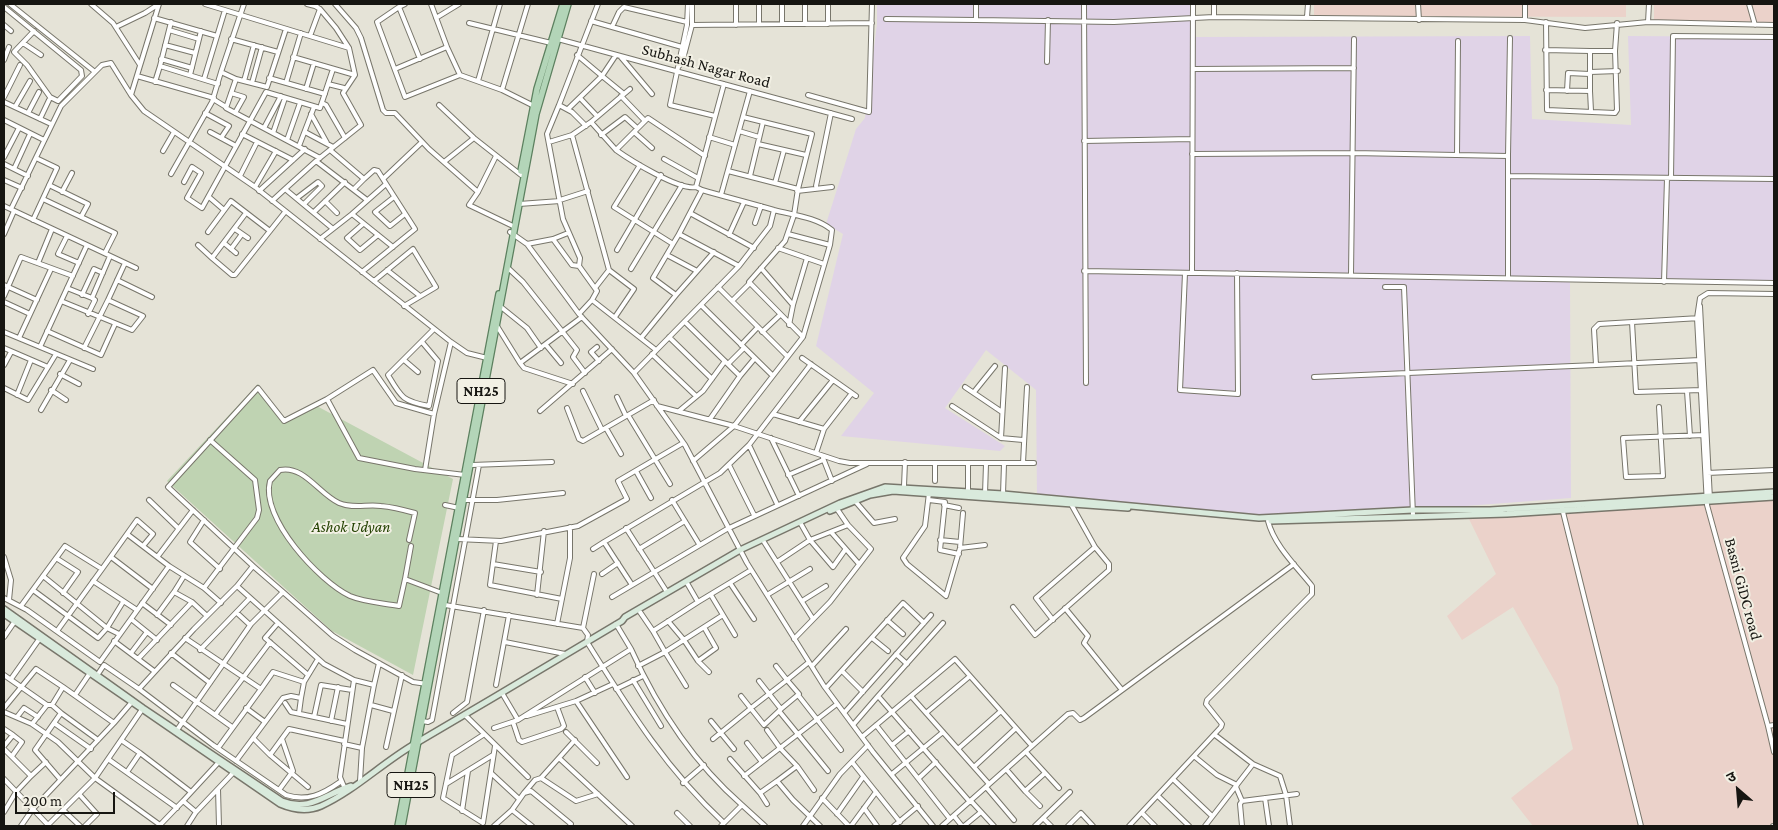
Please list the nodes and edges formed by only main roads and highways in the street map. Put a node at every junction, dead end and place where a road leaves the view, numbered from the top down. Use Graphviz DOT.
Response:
graph roads {
  1 [pos="563,4"];
  2 [pos="568,4"];
  3 [pos="550,40"];
  4 [pos="536,106"];
  5 [pos="512,229"];
  6 [pos="489,359"];
  7 [pos="1774,492"];
  8 [pos="985,495"];
  9 [pos="1774,496"];
  10 [pos="1708,499"];
  11 [pos="1413,513"];
  12 [pos="740,551"];
  13 [pos="4,609"];
  14 [pos="4,614"];
  15 [pos="620,622"];
  16 [pos="91,672"];
  17 [pos="427,684"];
  18 [pos="132,702"];
  19 [pos="415,744"];
  20 [pos="346,789"];
  21 [pos="398,826"];
  22 [pos="402,826"];
  1 -- 3 [label="main road, NH25"];
  2 -- 3 [label="main road, NH25"];
  3 -- 4 [label="main road, NH25"];
  4 -- 5 [label="main road, NH25"];
  4 -- 5 [label="main road, NH25"];
  5 -- 6 [label="main road, NH25"];
  5 -- 6 [label="main road, NH25"];
  6 -- 17 [label="main road, NH25"];
  6 -- 17 [label="main road, NH25"];
  7 -- 10 [label="main road"];
  8 -- 11 [label="main road"];
  8 -- 11 [label="main road"];
  8 -- 12 [label="main road"];
  8 -- 12 [label="main road"];
  9 -- 10 [label="main road"];
  10 -- 11 [label="main road"];
  12 -- 15 [label="main road"];
  12 -- 15 [label="main road"];
  13 -- 16 [label="main road"];
  14 -- 16 [label="main road"];
  15 -- 19 [label="main road"];
  16 -- 18 [label="main road"];
  16 -- 18 [label="main road"];
  17 -- 19 [label="main road, NH25"];
  17 -- 19 [label="main road, NH25"];
  18 -- 20 [label="main road"];
  18 -- 20 [label="main road"];
  19 -- 20 [label="main road"];
  19 -- 21 [label="main road, NH25"];
  19 -- 22 [label="main road, NH25"];
}
